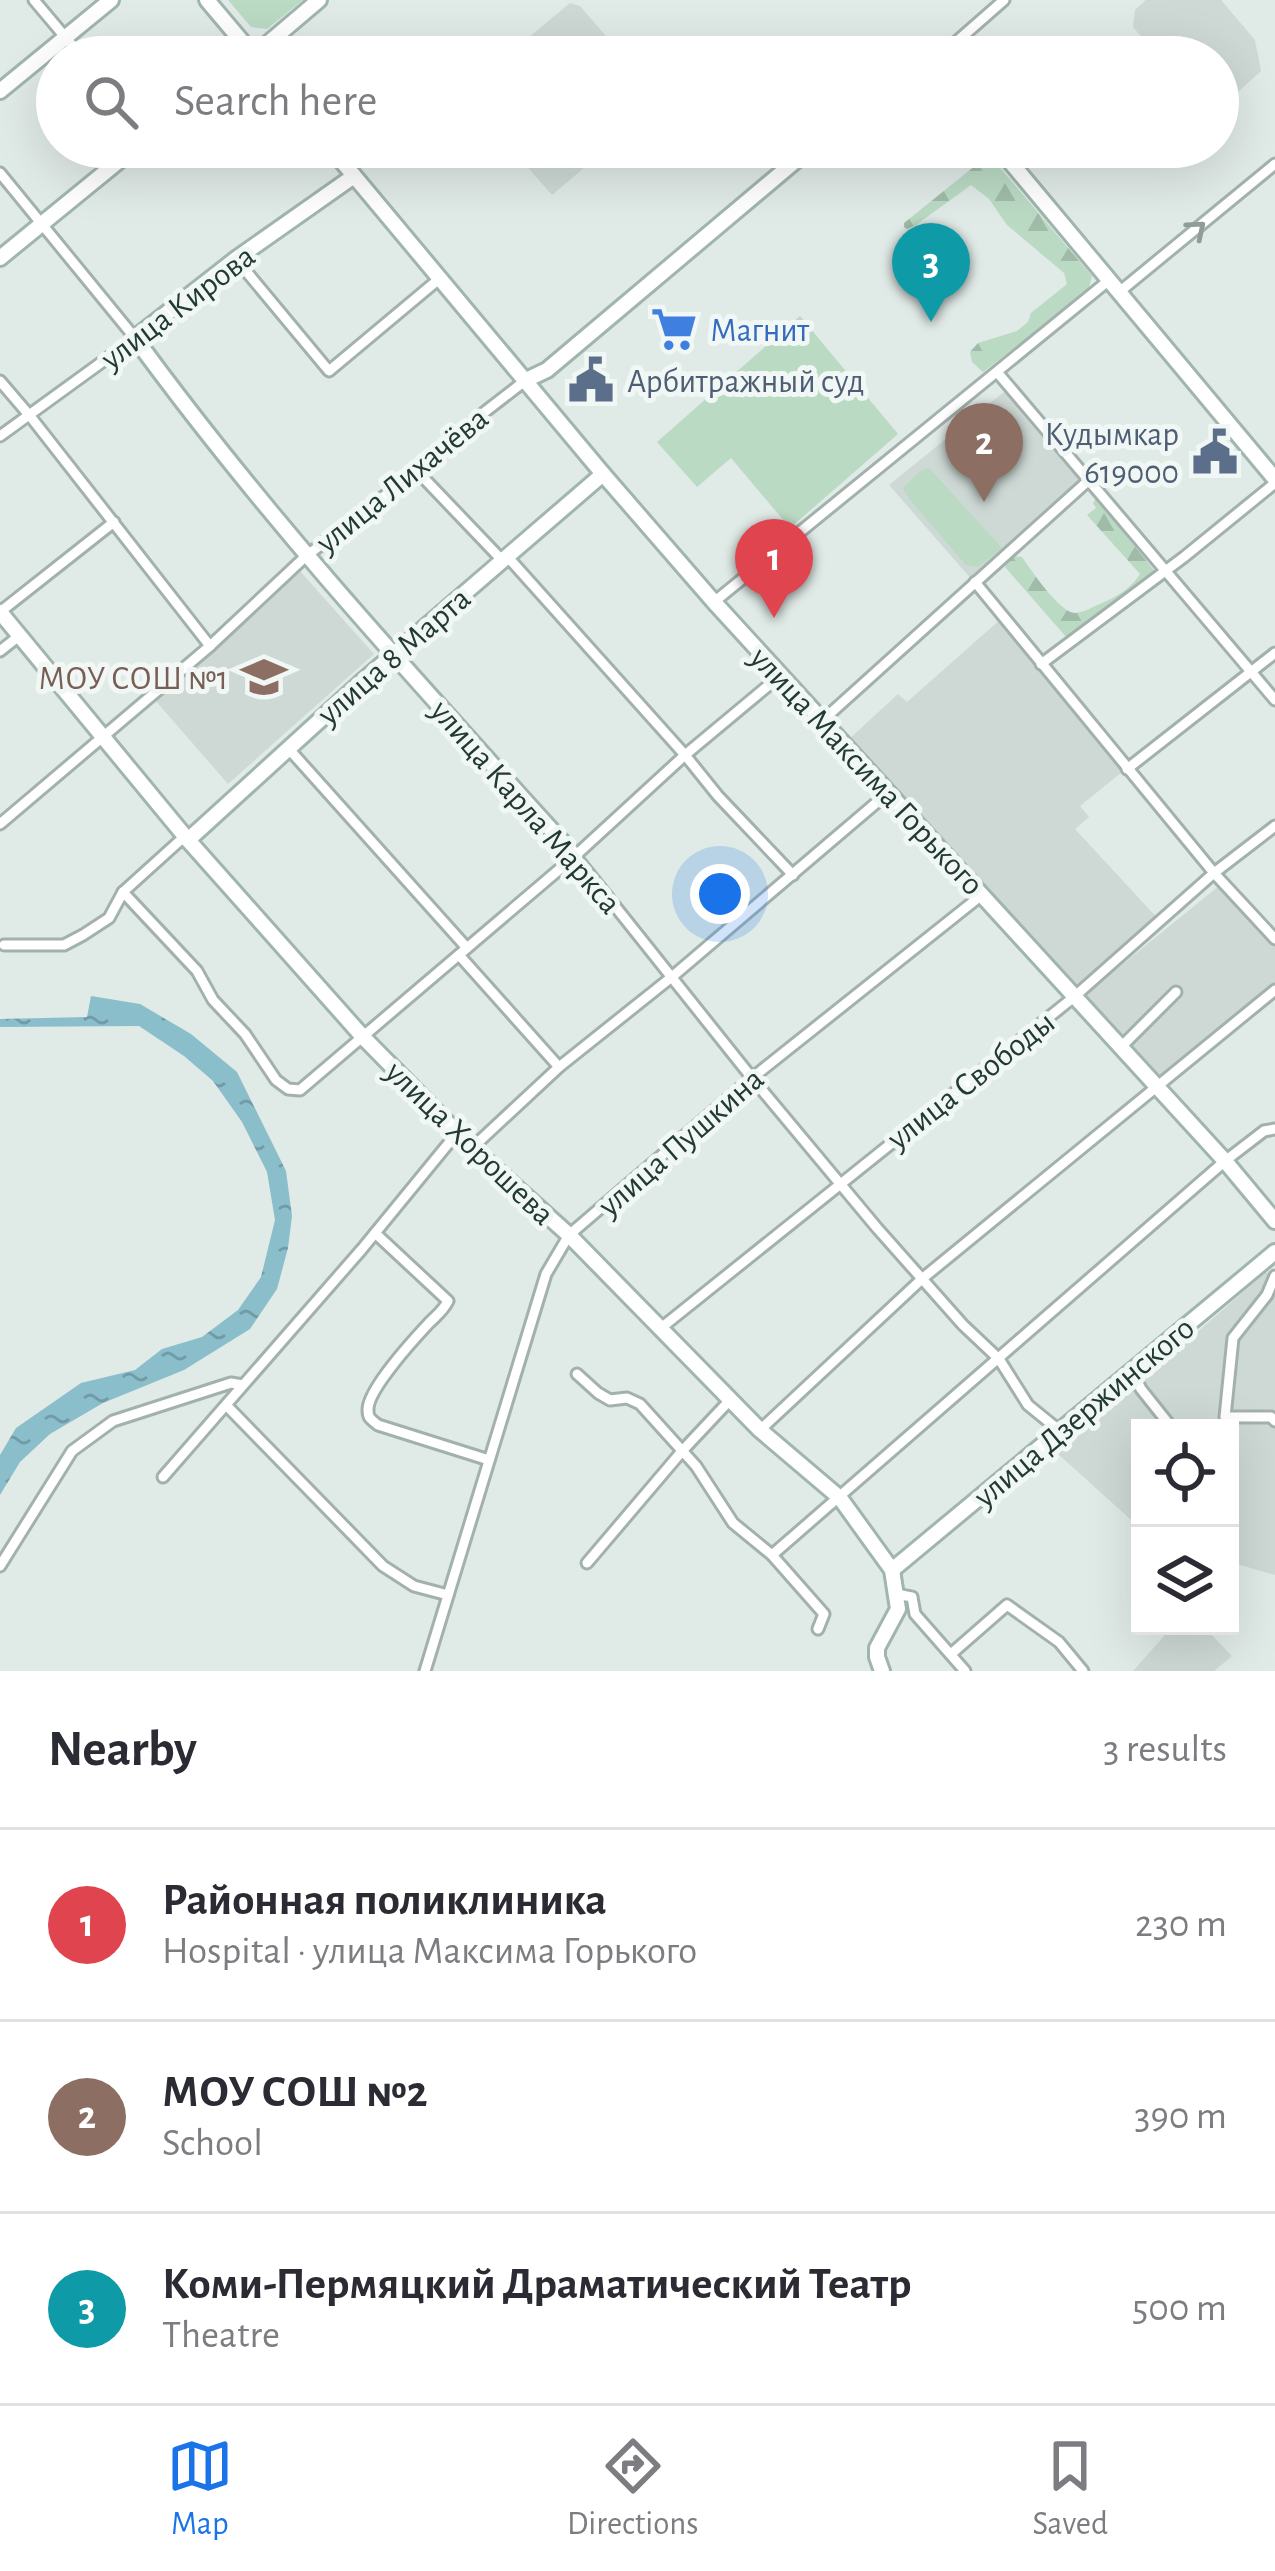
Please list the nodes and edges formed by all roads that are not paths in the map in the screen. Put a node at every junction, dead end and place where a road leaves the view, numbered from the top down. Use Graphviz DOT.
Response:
graph roads {
  1 [pos="34,0"];
  2 [pos="112,0"];
  3 [pos="207,0"];
  4 [pos="319,0"];
  5 [pos="1004,0"];
  6 [pos="64,36"];
  7 [pos="68,36"];
  8 [pos="237,36"];
  9 [pos="277,36"];
  10 [pos="963,36"];
  11 [pos="36,62"];
  12 [pos="0,91"];
  13 [pos="1275,164"];
  14 [pos="111,168"];
  15 [pos="347,168"];
  16 [pos="787,168"];
  17 [pos="1015,168"];
  18 [pos="0,173"];
  19 [pos="354,176"];
  20 [pos="44,224"];
  21 [pos="0,258"];
  22 [pos="236,259"];
  23 [pos="439,278"];
  24 [pos="1113,287"];
  25 [pos="136,338"];
  26 [pos="997,372"];
  27 [pos="526,380"];
  28 [pos="0,381"];
  29 [pos="30,416"];
  30 [pos="0,436"];
  31 [pos="417,471"];
  32 [pos="602,474"];
  33 [pos="1089,480"];
  34 [pos="1275,481"];
  35 [pos="114,522"];
  36 [pos="305,556"];
  37 [pos="504,557"];
  38 [pos="1166,570"];
  39 [pos="975,583"];
  40 [pos="714,602"];
  41 [pos="0,612"];
  42 [pos="19,636"];
  43 [pos="210,646"];
  44 [pos="0,651"];
  45 [pos="1275,652"];
  46 [pos="394,654"];
  47 [pos="1041,664"];
  48 [pos="1252,671"];
  49 [pos="781,675"];
  50 [pos="1275,700"];
  51 [pos="823,720"];
  52 [pos="103,736"];
  53 [pos="288,748"];
  54 [pos="685,754"];
  55 [pos="1127,769"];
  56 [pos="889,792"];
  57 [pos="0,824"];
  58 [pos="1275,826"];
  59 [pos="186,838"];
  60 [pos="575,856"];
  61 [pos="1214,873"];
  62 [pos="793,875"];
  63 [pos="123,892"];
  64 [pos="983,894"];
  65 [pos="1275,939"];
  66 [pos="4,944"];
  67 [pos="463,951"];
  68 [pos="673,976"];
  69 [pos="1275,990"];
  70 [pos="1175,992"];
  71 [pos="1074,997"];
  72 [pos="363,1037"];
  73 [pos="1120,1048"];
  74 [pos="560,1067"];
  75 [pos="752,1078"];
  76 [pos="1157,1088"];
  77 [pos="1275,1129"];
  78 [pos="457,1133"];
  79 [pos="472,1148"];
  80 [pos="1225,1161"];
  81 [pos="840,1183"];
  82 [pos="1275,1221"];
  83 [pos="375,1233"];
  84 [pos="569,1235"];
  85 [pos="1275,1252"];
  86 [pos="1275,1276"];
  87 [pos="923,1278"];
  88 [pos="661,1328"];
  89 [pos="999,1359"];
  90 [pos="1132,1371"];
  91 [pos="577,1374"];
  92 [pos="243,1385"];
  93 [pos="730,1400"];
  94 [pos="226,1405"];
  95 [pos="1165,1419"];
  96 [pos="1275,1421"];
  97 [pos="760,1430"];
  98 [pos="1060,1431"];
  99 [pos="683,1450"];
  100 [pos="489,1460"];
  101 [pos="163,1477"];
  102 [pos="840,1498"];
  103 [pos="772,1555"];
  104 [pos="586,1563"];
  105 [pos="0,1566"];
  106 [pos="892,1570"];
  107 [pos="896,1594"];
  108 [pos="448,1595"];
  109 [pos="818,1629"];
  110 [pos="951,1654"];
  111 [pos="425,1671"];
  112 [pos="882,1671"];
  113 [pos="965,1671"];
  114 [pos="1083,1671"];
  1 -- 6 [label="street"];
  2 -- 7 [label="street"];
  3 -- 8 [label="street"];
  4 -- 9 [label="street"];
  5 -- 10 [label="street"];
  11 -- 12 [label="street"];
  24 -- 13 [label="street, one-way"];
  14 -- 20 [label="street"];
  15 -- 19 [label="street, улица Максима Горького"];
  16 -- 27 [label="street, улица Лихачёва"];
  17 -- 24 [label="street"];
  18 -- 20 [label="street, улица Карла Маркса"];
  19 -- 22 [label="street, улица Кирова"];
  19 -- 23 [label="street, улица Максима Горького"];
  20 -- 21 [label="street"];
  20 -- 25 [label="street, улица Карла Маркса"];
  22 -- 23 [label="street"];
  22 -- 25 [label="street, улица Кирова"];
  23 -- 27 [label="street, улица Максима Горького"];
  24 -- 26 [label="street"];
  24 -- 34 [label="street"];
  25 -- 29 [label="street, улица Кирова"];
  25 -- 36 [label="street, улица Карла Маркса"];
  26 -- 33 [label="street"];
  26 -- 40 [label="street"];
  27 -- 31 [label="street, улица Лихачёва"];
  27 -- 32 [label="street, улица Максима Горького"];
  28 -- 29 [label="street"];
  29 -- 30 [label="street, улица Кирова"];
  29 -- 35 [label="street"];
  31 -- 36 [label="street, улица Лихачёва"];
  31 -- 37 [label="street"];
  32 -- 37 [label="street, улица 8 Марта"];
  32 -- 40 [label="street, улица Максима Горького"];
  33 -- 38 [label="street"];
  33 -- 39 [label="street"];
  34 -- 38 [label="street"];
  35 -- 41 [label="street"];
  35 -- 43 [label="street"];
  36 -- 43 [label="street, улица Лихачёва"];
  36 -- 46 [label="street, улица Карла Маркса"];
  37 -- 46 [label="street, улица 8 Марта"];
  37 -- 54 [label="street"];
  38 -- 47 [label="street"];
  38 -- 48 [label="street"];
  39 -- 47 [label="street"];
  39 -- 51 [label="street"];
  40 -- 49 [label="street, улица Максима Горького"];
  41 -- 42 [label="street, улица Хорошева"];
  42 -- 44 [label="street"];
  42 -- 52 [label="street, улица Хорошева"];
  43 -- 52 [label="street, улица Лихачёва"];
  45 -- 48 [label="street"];
  46 -- 53 [label="street, улица 8 Марта"];
  46 -- 60 [label="street, улица Карла Маркса"];
  47 -- 55 [label="street"];
  48 -- 50 [label="street"];
  48 -- 55 [label="street"];
  49 -- 51 [label="street, улица Максима Горького"];
  49 -- 54 [label="street"];
  51 -- 56 [label="street, улица Максима Горького"];
  52 -- 57 [label="street, улица Лихачёва"];
  52 -- 59 [label="street, улица Хорошева"];
  53 -- 59 [label="street, улица 8 Марта"];
  53 -- 67 [label="street"];
  54 -- 60 [label="street"];
  54 -- 62 [label="street"];
  55 -- 61 [label="street"];
  56 -- 62 [label="street"];
  56 -- 64 [label="street, улица Максима Горького"];
  58 -- 61 [label="street, улица Свободы"];
  59 -- 63 [label="street"];
  59 -- 72 [label="street, улица Хорошева"];
  60 -- 67 [label="street"];
  60 -- 68 [label="street, улица Карла Маркса"];
  61 -- 65 [label="street"];
  61 -- 71 [label="street, улица Свободы"];
  62 -- 68 [label="street"];
  63 -- 66 [label="street"];
  63 -- 72 [label="street"];
  64 -- 71 [label="street, улица Максима Горького"];
  64 -- 75 [label="street, улица Пушкина"];
  67 -- 72 [label="street"];
  67 -- 74 [label="street"];
  68 -- 74 [label="street"];
  68 -- 75 [label="street, улица Карла Маркса"];
  69 -- 76 [label="street"];
  70 -- 73 [label="street"];
  71 -- 73 [label="street, улица Максима Горького"];
  71 -- 81 [label="street, улица Свободы"];
  72 -- 78 [label="street, улица Хорошева"];
  73 -- 76 [label="street, улица Максима Горького"];
  74 -- 79 [label="street"];
  75 -- 81 [label="street, улица Карла Маркса"];
  75 -- 84 [label="street, улица Пушкина"];
  76 -- 80 [label="street, улица Максима Горького"];
  76 -- 87 [label="street"];
  77 -- 80 [label="street"];
  78 -- 79 [label="street, улица Хорошева"];
  78 -- 83 [label="street"];
  79 -- 84 [label="street, улица Хорошева"];
  80 -- 82 [label="street, улица Максима Горького"];
  80 -- 89 [label="street"];
  81 -- 87 [label="street, улица Карла Маркса"];
  81 -- 88 [label="street, улица Свободы"];
  83 -- 92 [label="street"];
  83 -- 100 [label="street"];
  84 -- 88 [label="street, улица Хорошева"];
  84 -- 100 [label="street, улица Пушкина"];
  85 -- 90 [label="street, улица Дзержинского"];
  86 -- 96 [label="street"];
  87 -- 89 [label="street, улица Карла Маркса"];
  87 -- 97 [label="street"];
  88 -- 93 [label="street, улица Хорошева"];
  89 -- 98 [label="street, улица Карла Маркса"];
  89 -- 102 [label="street"];
  90 -- 95 [label="street"];
  90 -- 98 [label="street, улица Дзержинского"];
  91 -- 99 [label="street"];
  92 -- 94 [label="street"];
  92 -- 105 [label="street"];
  93 -- 97 [label="street, улица Хорошева"];
  93 -- 99 [label="street"];
  94 -- 101 [label="street"];
  94 -- 108 [label="street"];
  97 -- 102 [label="street, улица Хорошева"];
  98 -- 106 [label="street, улица Дзержинского"];
  99 -- 103 [label="street"];
  99 -- 104 [label="street"];
  100 -- 108 [label="street, улица Пушкина"];
  102 -- 103 [label="street"];
  102 -- 106 [label="street, улица Хорошева"];
  103 -- 109 [label="street"];
  106 -- 107 [label="street, улица Хорошева"];
  107 -- 110 [label="street"];
  107 -- 112 [label="street, улица Хорошева"];
  108 -- 111 [label="street, улица Пушкина"];
  110 -- 113 [label="street"];
  110 -- 114 [label="street"];
}
